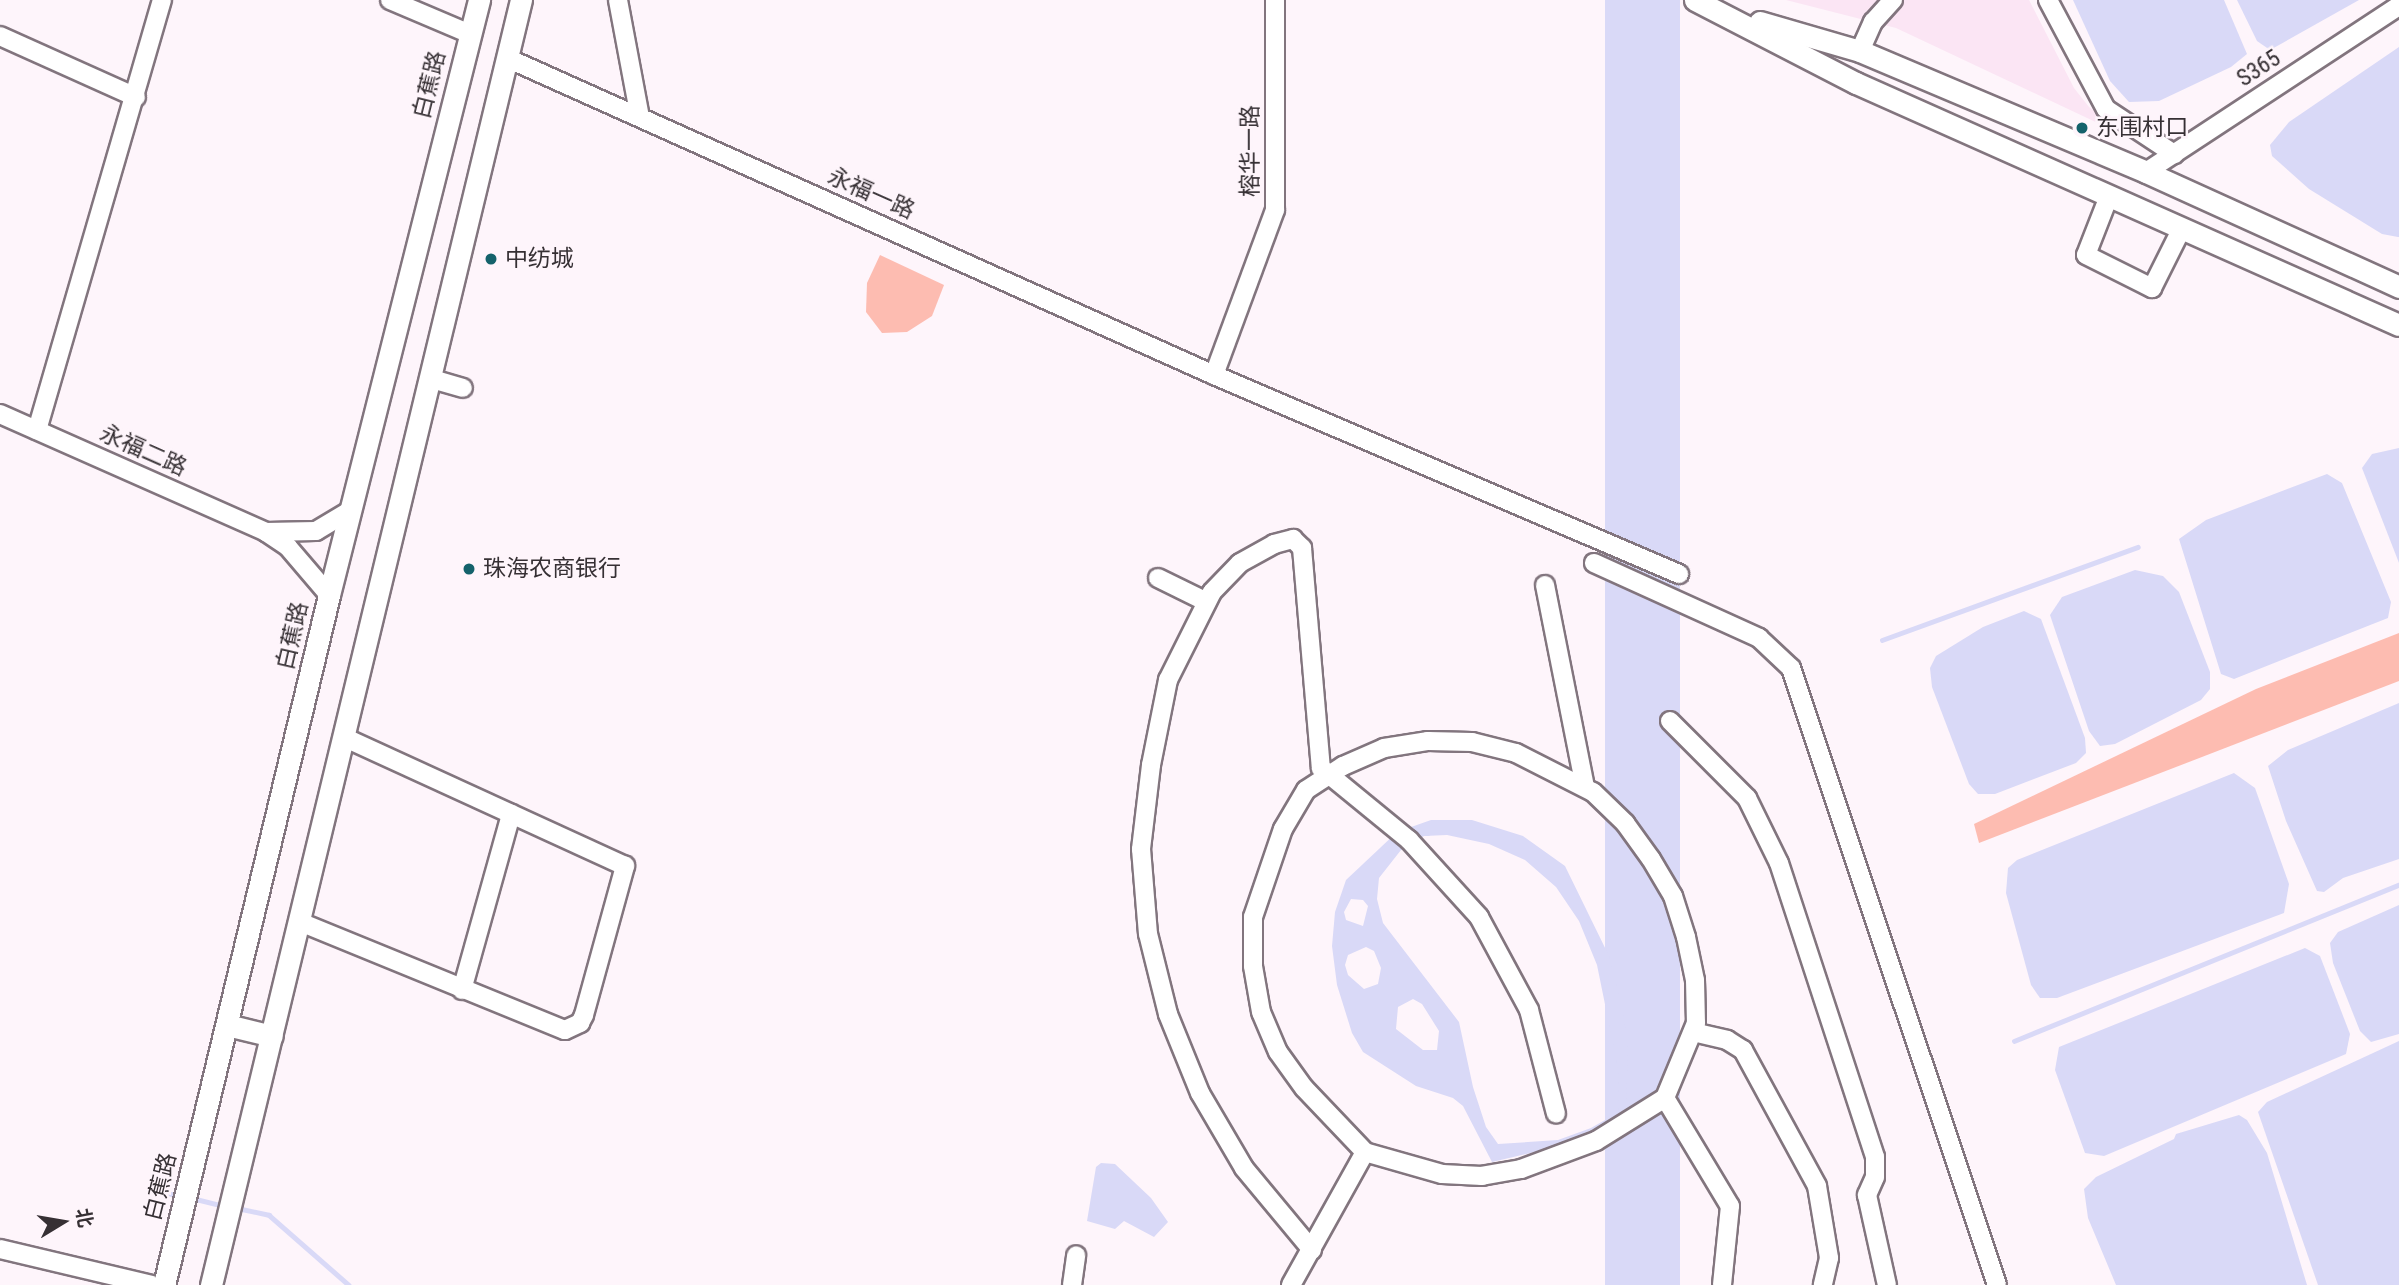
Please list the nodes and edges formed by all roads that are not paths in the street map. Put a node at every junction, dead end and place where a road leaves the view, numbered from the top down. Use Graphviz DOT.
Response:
graph roads {
  1 [pos="162,0"];
  2 [pos="390,0"];
  3 [pos="479,0"];
  4 [pos="522,0"];
  5 [pos="618,0"];
  6 [pos="1275,0"];
  7 [pos="1695,0"];
  8 [pos="1893,0"];
  9 [pos="2048,0"];
  10 [pos="2399,6"];
  11 [pos="1717,10"];
  12 [pos="470,34"];
  13 [pos="0,36"];
  14 [pos="1860,51"];
  15 [pos="507,58"];
  16 [pos="136,97"];
  17 [pos="640,117"];
  18 [pos="2174,154"];
  19 [pos="2146,172"];
  20 [pos="2109,196"];
  21 [pos="2132,206"];
  22 [pos="2182,228"];
  23 [pos="2399,286"];
  24 [pos="2399,325"];
  25 [pos="1214,375"];
  26 [pos="432,379"];
  27 [pos="463,388"];
  28 [pos="0,414"];
  29 [pos="37,430"];
  30 [pos="351,510"];
  31 [pos="267,532"];
  32 [pos="1594,563"];
  33 [pos="1679,574"];
  34 [pos="1158,578"];
  35 [pos="1545,585"];
  36 [pos="329,595"];
  37 [pos="1205,601"];
  38 [pos="1670,721"];
  39 [pos="345,738"];
  40 [pos="1328,776"];
  41 [pos="1585,787"];
  42 [pos="511,814"];
  43 [pos="300,922"];
  44 [pos="462,990"];
  45 [pos="228,1025"];
  46 [pos="1693,1032"];
  47 [pos="272,1036"];
  48 [pos="1664,1098"];
  49 [pos="1556,1114"];
  50 [pos="1364,1152"];
  51 [pos="0,1249"];
  52 [pos="1312,1250"];
  53 [pos="1076,1255"];
  54 [pos="152,1285"];
  55 [pos="164,1285"];
  56 [pos="211,1285"];
  57 [pos="1072,1285"];
  58 [pos="1291,1285"];
  59 [pos="1722,1285"];
  60 [pos="1823,1285"];
  61 [pos="1887,1285"];
  62 [pos="1997,1285"];
  1 -- 16 [label="street"];
  2 -- 12 [label="street"];
  3 -- 12 [label="main road, 白蕉路"];
  4 -- 15 [label="main road"];
  5 -- 17 [label="street"];
  6 -- 25 [label="street, 榕华一路"];
  7 -- 11 [label="main road"];
  8 -- 14 [label="street"];
  9 -- 18 [label="street"];
  10 -- 18 [label="street, S365"];
  11 -- 14 [label="main road"];
  11 -- 20 [label="main road"];
  12 -- 30 [label="main road, 白蕉路"];
  13 -- 16 [label="street"];
  14 -- 19 [label="main road"];
  15 -- 17 [label="street, 永福一路"];
  15 -- 26 [label="main road"];
  16 -- 29 [label="street"];
  17 -- 25 [label="street, 永福一路"];
  18 -- 19 [label="street, S365"];
  19 -- 21 [label="main road"];
  19 -- 23 [label="main road"];
  20 -- 21 [label="main road"];
  20 -- 22 [label="street"];
  21 -- 22 [label="main road"];
  22 -- 24 [label="main road"];
  25 -- 33 [label="street, 永福一路"];
  26 -- 27 [label="street"];
  26 -- 39 [label="main road"];
  28 -- 29 [label="street, 永福二路"];
  29 -- 31 [label="street, 永福二路"];
  30 -- 31 [label="street, 永福二路"];
  30 -- 36 [label="main road, 白蕉路"];
  31 -- 36 [label="street, 永福二路"];
  32 -- 62 [label="street"];
  34 -- 37 [label="street"];
  35 -- 41 [label="street"];
  36 -- 45 [label="main road, 白蕉路"];
  37 -- 40 [label="street"];
  37 -- 52 [label="street"];
  38 -- 61 [label="street"];
  39 -- 42 [label="street"];
  39 -- 43 [label="main road"];
  40 -- 41 [label="street"];
  40 -- 49 [label="street"];
  40 -- 50 [label="street"];
  41 -- 46 [label="street"];
  42 -- 44 [label="street"];
  42 -- 44 [label="street"];
  43 -- 44 [label="street"];
  43 -- 47 [label="main road"];
  45 -- 47 [label="main road"];
  45 -- 55 [label="main road, 白蕉路"];
  46 -- 48 [label="street"];
  46 -- 60 [label="street"];
  47 -- 56 [label="main road"];
  48 -- 50 [label="street"];
  48 -- 59 [label="street"];
  50 -- 52 [label="street"];
  51 -- 54 [label="street"];
  52 -- 58 [label="street"];
  53 -- 57 [label="street"];
}
